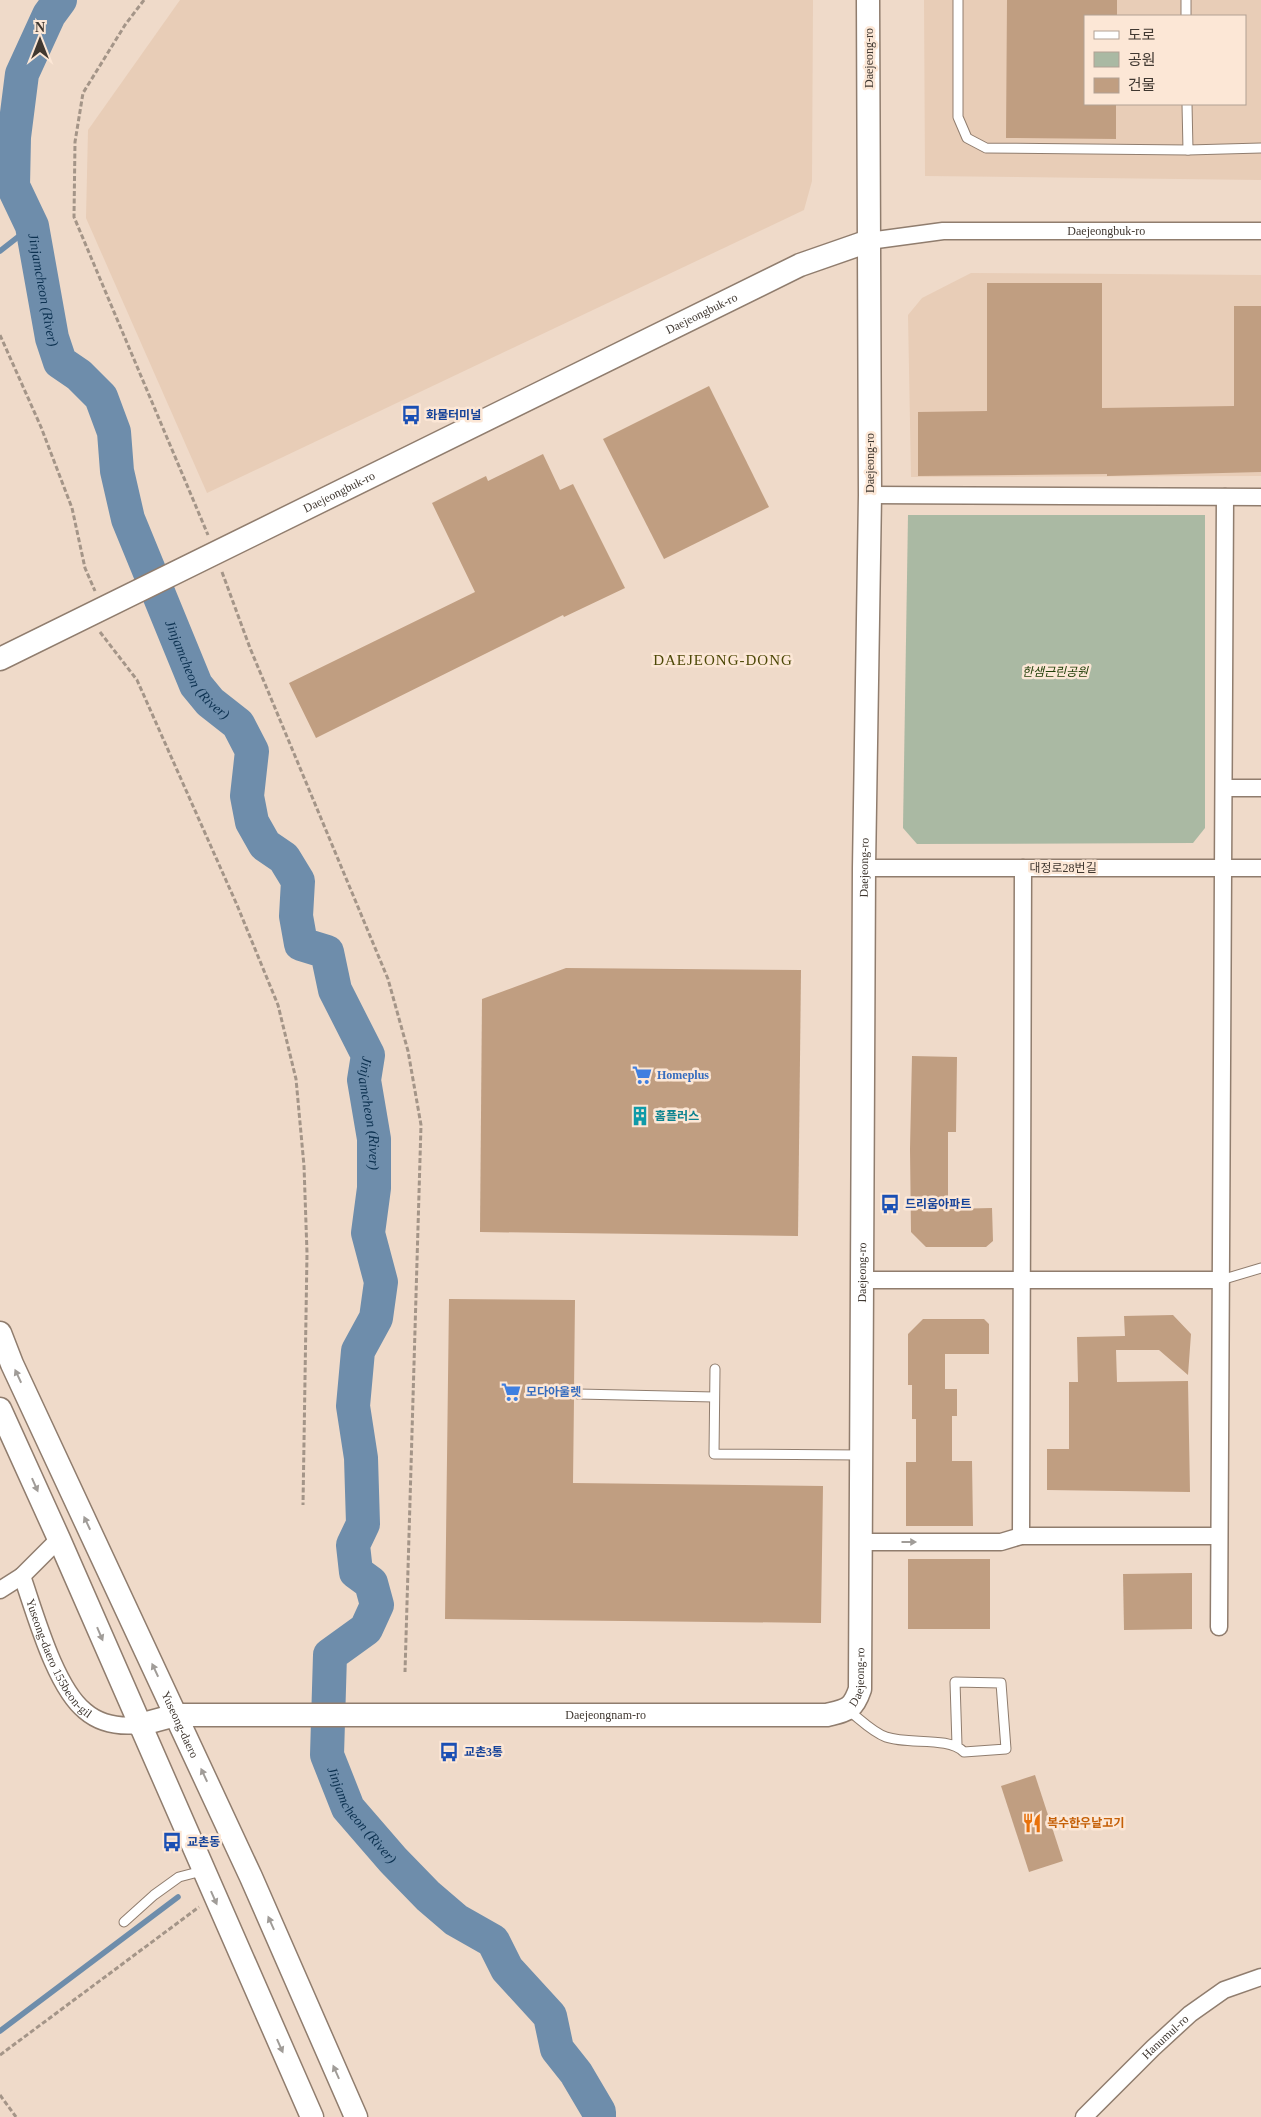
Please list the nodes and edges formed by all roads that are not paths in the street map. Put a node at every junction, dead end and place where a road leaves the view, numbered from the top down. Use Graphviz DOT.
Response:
graph roads {
  1 [pos="868,0"];
  2 [pos="958,0"];
  3 [pos="1186,0"];
  4 [pos="1186,15"];
  5 [pos="1187,105"];
  6 [pos="1261,148"];
  7 [pos="1188,150"];
  8 [pos="1261,231"];
  9 [pos="869,241"];
  10 [pos="870,495"];
  11 [pos="1226,497"];
  12 [pos="1261,497"];
  13 [pos="0,659"];
  14 [pos="1224,788"];
  15 [pos="1261,788"];
  16 [pos="864,868"];
  17 [pos="1023,868"];
  18 [pos="1224,868"];
  19 [pos="1261,868"];
  20 [pos="1261,1268"];
  21 [pos="862,1280"];
  22 [pos="1021,1280"];
  23 [pos="1221,1280"];
  24 [pos="0,1334"];
  25 [pos="715,1369"];
  26 [pos="578,1394"];
  27 [pos="714,1397"];
  28 [pos="0,1409"];
  29 [pos="860,1455"];
  30 [pos="1021,1536"];
  31 [pos="1219,1536"];
  32 [pos="59,1539"];
  33 [pos="860,1542"];
  34 [pos="22,1576"];
  35 [pos="0,1590"];
  36 [pos="1219,1627"];
  37 [pos="837,1712"];
  38 [pos="176,1715"];
  39 [pos="139,1725"];
  40 [pos="957,1745"];
  41 [pos="202,1871"];
  42 [pos="124,1922"];
  43 [pos="1261,1977"];
  44 [pos="312,2117"];
  45 [pos="356,2117"];
  46 [pos="1084,2117"];
  1 -- 9 [label="street, Daejeong-ro"];
  2 -- 7 [label="lane"];
  3 -- 4 [label="lane"];
  5 -- 7 [label="lane"];
  6 -- 7 [label="lane"];
  8 -- 9 [label="street, Daejeongbuk-ro"];
  9 -- 10 [label="street, Daejeong-ro"];
  9 -- 13 [label="street, Daejeongbuk-ro"];
  10 -- 11 [label="street"];
  10 -- 16 [label="street, Daejeong-ro"];
  11 -- 12 [label="street"];
  11 -- 14 [label="street"];
  14 -- 15 [label="street"];
  14 -- 18 [label="street"];
  16 -- 17 [label="street, 대정로28번길"];
  16 -- 21 [label="street, Daejeong-ro"];
  17 -- 18 [label="street, 대정로28번길"];
  17 -- 22 [label="street"];
  18 -- 19 [label="street, 대정로28번길"];
  18 -- 23 [label="street"];
  20 -- 23 [label="lane"];
  21 -- 22 [label="street"];
  21 -- 29 [label="street, Daejeong-ro"];
  22 -- 23 [label="street"];
  22 -- 30 [label="street"];
  23 -- 31 [label="street"];
  38 -- 24 [label="street, Yuseong-daero, one-way"];
  25 -- 27 [label="lane"];
  26 -- 27 [label="lane"];
  27 -- 29 [label="lane"];
  28 -- 32 [label="street, one-way"];
  29 -- 33 [label="street, Daejeong-ro"];
  30 -- 31 [label="street"];
  33 -- 30 [label="street, one-way"];
  31 -- 36 [label="street"];
  32 -- 34 [label="street"];
  32 -- 39 [label="street, one-way"];
  33 -- 37 [label="street, Daejeong-ro"];
  34 -- 35 [label="street"];
  34 -- 39 [label="street, Yuseong-daero 155beon-gil"];
  37 -- 38 [label="street, Daejeongnam-ro"];
  37 -- 40 [label="lane"];
  38 -- 39 [label="street"];
  45 -- 38 [label="street, Yuseong-daero, one-way"];
  39 -- 41 [label="street"];
  40 -- 40 [label="lane"];
  41 -- 42 [label="lane"];
  41 -- 44 [label="street, one-way"];
  43 -- 46 [label="street, Hanumul-ro"];
}
